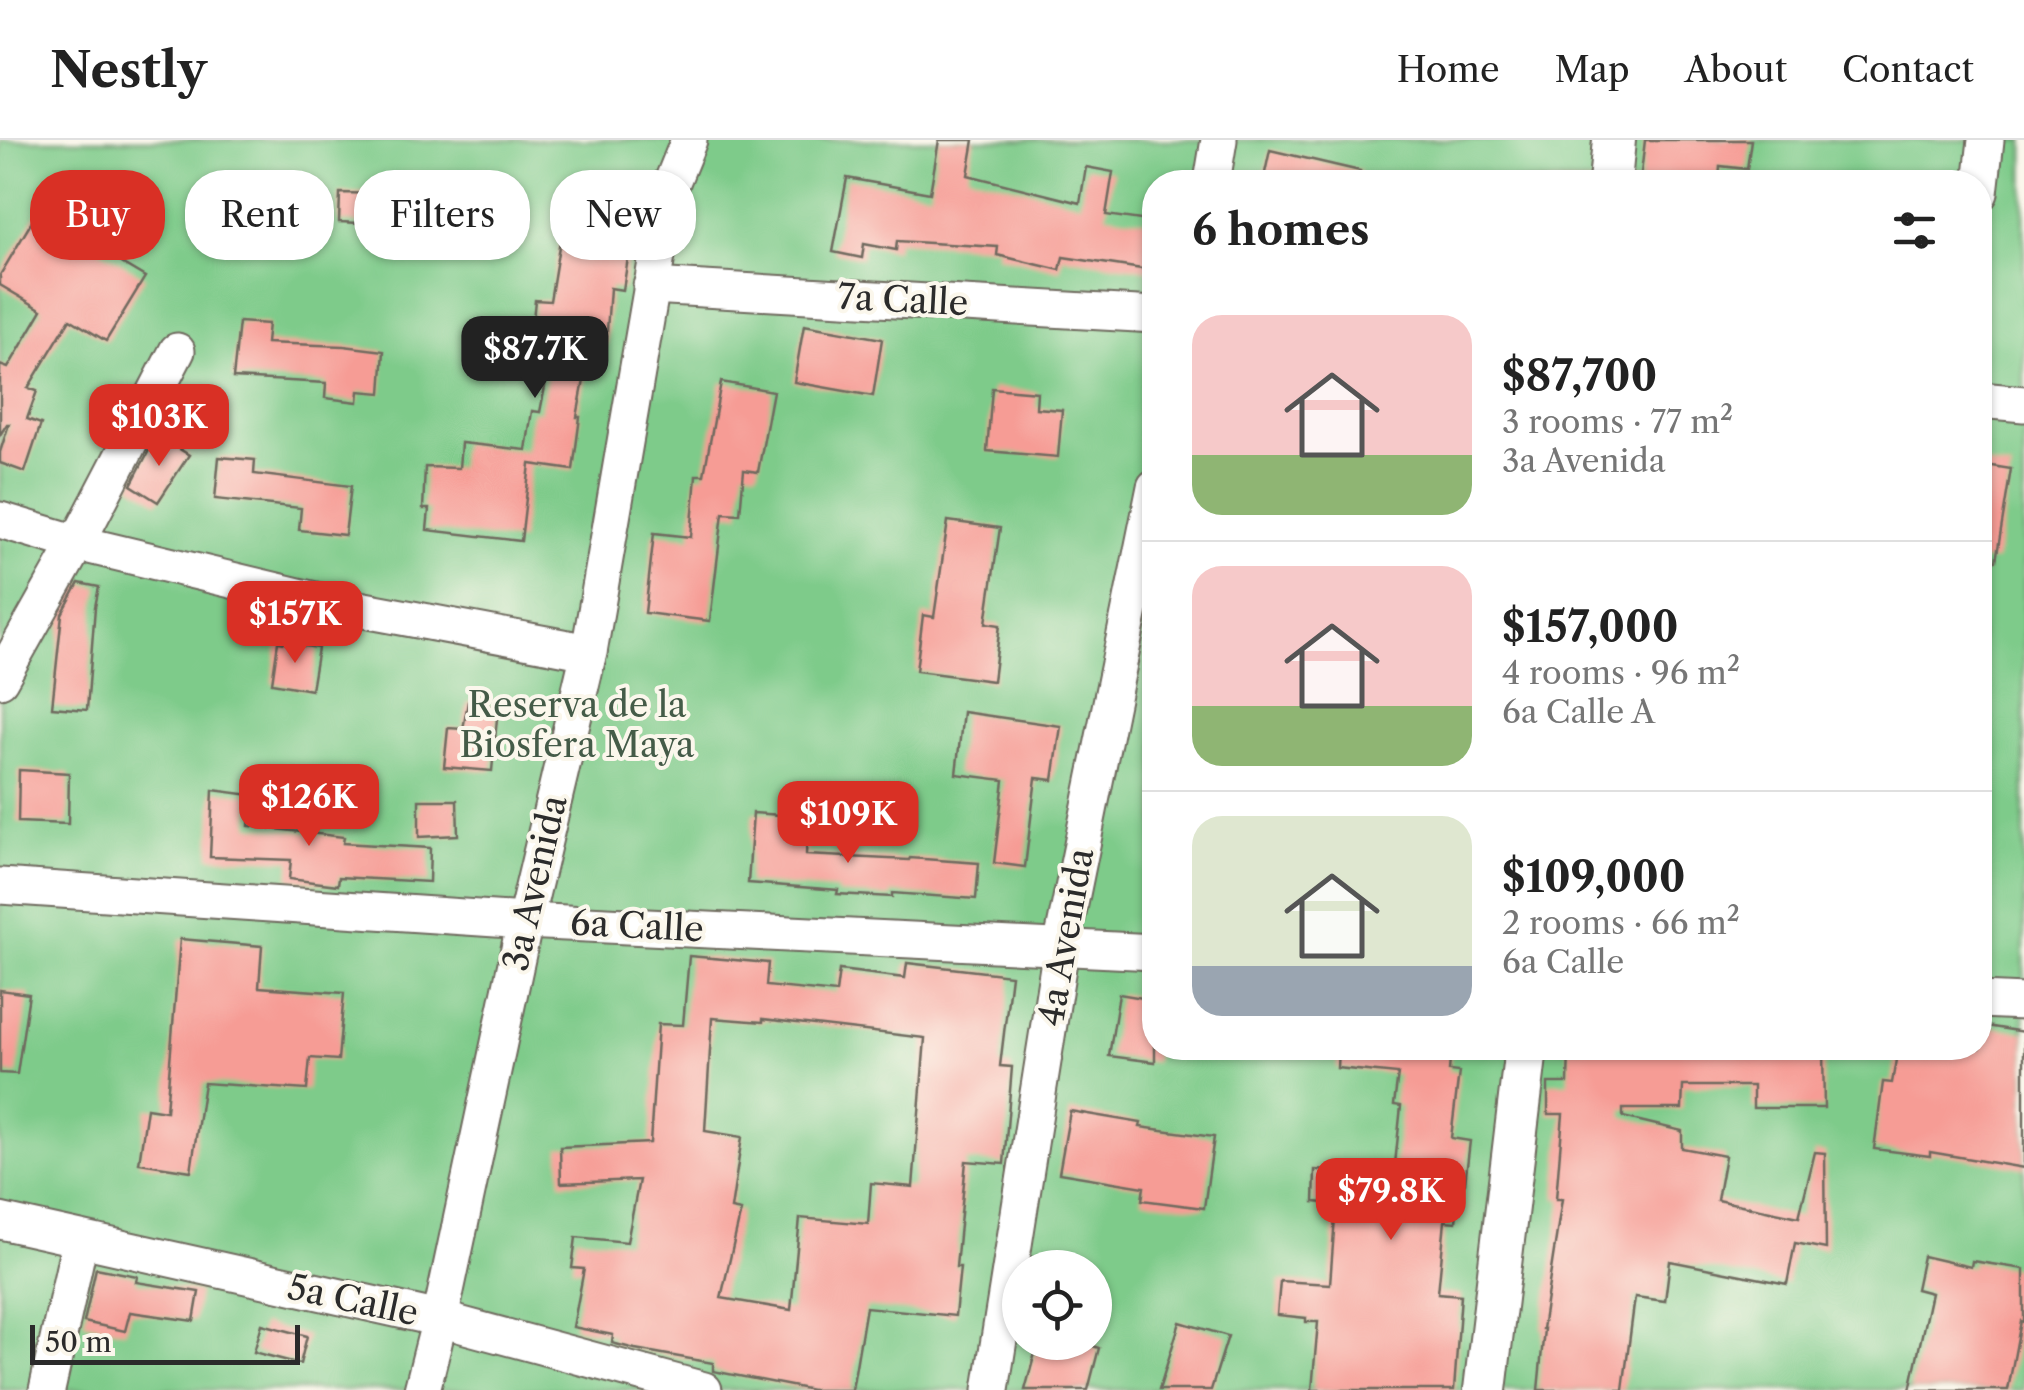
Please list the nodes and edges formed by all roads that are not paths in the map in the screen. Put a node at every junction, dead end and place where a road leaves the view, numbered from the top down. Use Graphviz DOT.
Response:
graph roads {
  1 [pos="689,140"];
  2 [pos="1220,140"];
  3 [pos="1614,140"];
  4 [pos="1986,140"];
  5 [pos="1214,170"];
  6 [pos="1611,170"];
  7 [pos="1983,170"];
  8 [pos="651,286"];
  9 [pos="1142,314"];
  10 [pos="177,351"];
  11 [pos="1992,401"];
  12 [pos="2024,404"];
  13 [pos="0,520"];
  14 [pos="77,543"];
  15 [pos="1142,551"];
  16 [pos="589,652"];
  17 [pos="0,680"];
  18 [pos="0,886"];
  19 [pos="525,921"];
  20 [pos="1061,948"];
  21 [pos="1142,951"];
  22 [pos="1992,1001"];
  23 [pos="2024,1002"];
  24 [pos="1525,1060"];
  25 [pos="0,1221"];
  26 [pos="80,1240"];
  27 [pos="440,1320"];
  28 [pos="47,1390"];
  29 [pos="422,1390"];
  30 [pos="704,1390"];
  31 [pos="990,1390"];
  32 [pos="1485,1390"];
  1 -- 8 [label="street, 3a Avenida"];
  2 -- 5 [label="street"];
  3 -- 6 [label="street"];
  4 -- 7 [label="street"];
  8 -- 9 [label="street, 7a Calle"];
  8 -- 16 [label="street, 3a Avenida"];
  10 -- 14 [label="street"];
  11 -- 12 [label="street"];
  13 -- 14 [label="street"];
  14 -- 16 [label="street"];
  14 -- 17 [label="street"];
  15 -- 20 [label="street, 4a Avenida"];
  16 -- 19 [label="street, 3a Avenida"];
  18 -- 19 [label="street, 6a Calle"];
  19 -- 20 [label="street, 6a Calle"];
  19 -- 27 [label="street, 3a Avenida"];
  20 -- 21 [label="street, 6a Calle"];
  20 -- 31 [label="street, 4a Avenida"];
  22 -- 23 [label="street"];
  24 -- 32 [label="street"];
  25 -- 26 [label="street, 5a Calle"];
  26 -- 27 [label="street, 5a Calle"];
  26 -- 28 [label="street"];
  27 -- 29 [label="street, 3a Avenida"];
  27 -- 30 [label="street, 5a Calle"];
}
